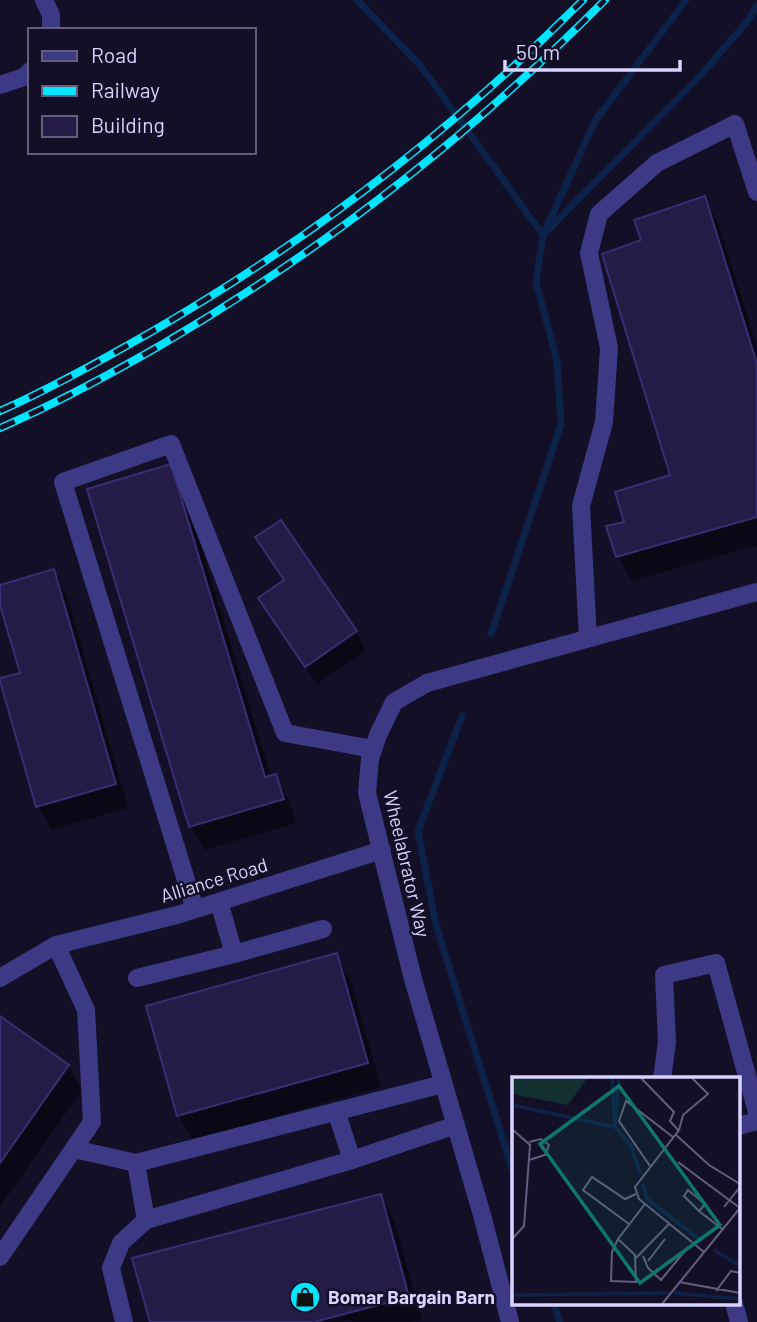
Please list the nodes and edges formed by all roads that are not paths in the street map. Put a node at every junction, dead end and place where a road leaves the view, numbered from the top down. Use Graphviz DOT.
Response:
graph roads {
  1 [pos="44,0"];
  2 [pos="51,28"];
  3 [pos="28,73"];
  4 [pos="0,85"];
  5 [pos="757,192"];
  6 [pos="757,592"];
  7 [pos="589,638"];
  8 [pos="373,749"];
  9 [pos="382,850"];
  10 [pos="219,902"];
  11 [pos="195,909"];
  12 [pos="323,929"];
  13 [pos="57,945"];
  14 [pos="233,954"];
  15 [pos="0,978"];
  16 [pos="137,978"];
  17 [pos="662,1077"];
  18 [pos="443,1084"];
  19 [pos="336,1111"];
  20 [pos="757,1112"];
  21 [pos="757,1121"];
  22 [pos="456,1125"];
  23 [pos="740,1125"];
  24 [pos="74,1149"];
  25 [pos="352,1160"];
  26 [pos="136,1163"];
  27 [pos="146,1220"];
  28 [pos="0,1257"];
  29 [pos="734,1304"];
  30 [pos="124,1322"];
  31 [pos="510,1322"];
  32 [pos="739,1322"];
  1 -- 2 [label="street"];
  3 -- 4 [label="street"];
  5 -- 7 [label="street"];
  6 -- 7 [label="street, Wheelabrator Way"];
  7 -- 8 [label="street, Wheelabrator Way"];
  8 -- 9 [label="street, Wheelabrator Way"];
  8 -- 11 [label="street"];
  9 -- 10 [label="street, Alliance Road"];
  9 -- 18 [label="street, Wheelabrator Way"];
  10 -- 11 [label="street, Alliance Road"];
  10 -- 14 [label="street"];
  11 -- 13 [label="street, Alliance Road"];
  12 -- 14 [label="street"];
  13 -- 15 [label="street, Alliance Road"];
  13 -- 24 [label="street"];
  14 -- 16 [label="street"];
  17 -- 20 [label="street"];
  18 -- 19 [label="street"];
  18 -- 22 [label="street, Wheelabrator Way"];
  19 -- 25 [label="street"];
  19 -- 26 [label="street"];
  21 -- 23 [label="street"];
  22 -- 25 [label="street"];
  22 -- 31 [label="street, Wheelabrator Way"];
  24 -- 26 [label="street"];
  24 -- 28 [label="street"];
  25 -- 27 [label="street"];
  26 -- 27 [label="street"];
  27 -- 30 [label="street"];
  29 -- 32 [label="street"];
}
